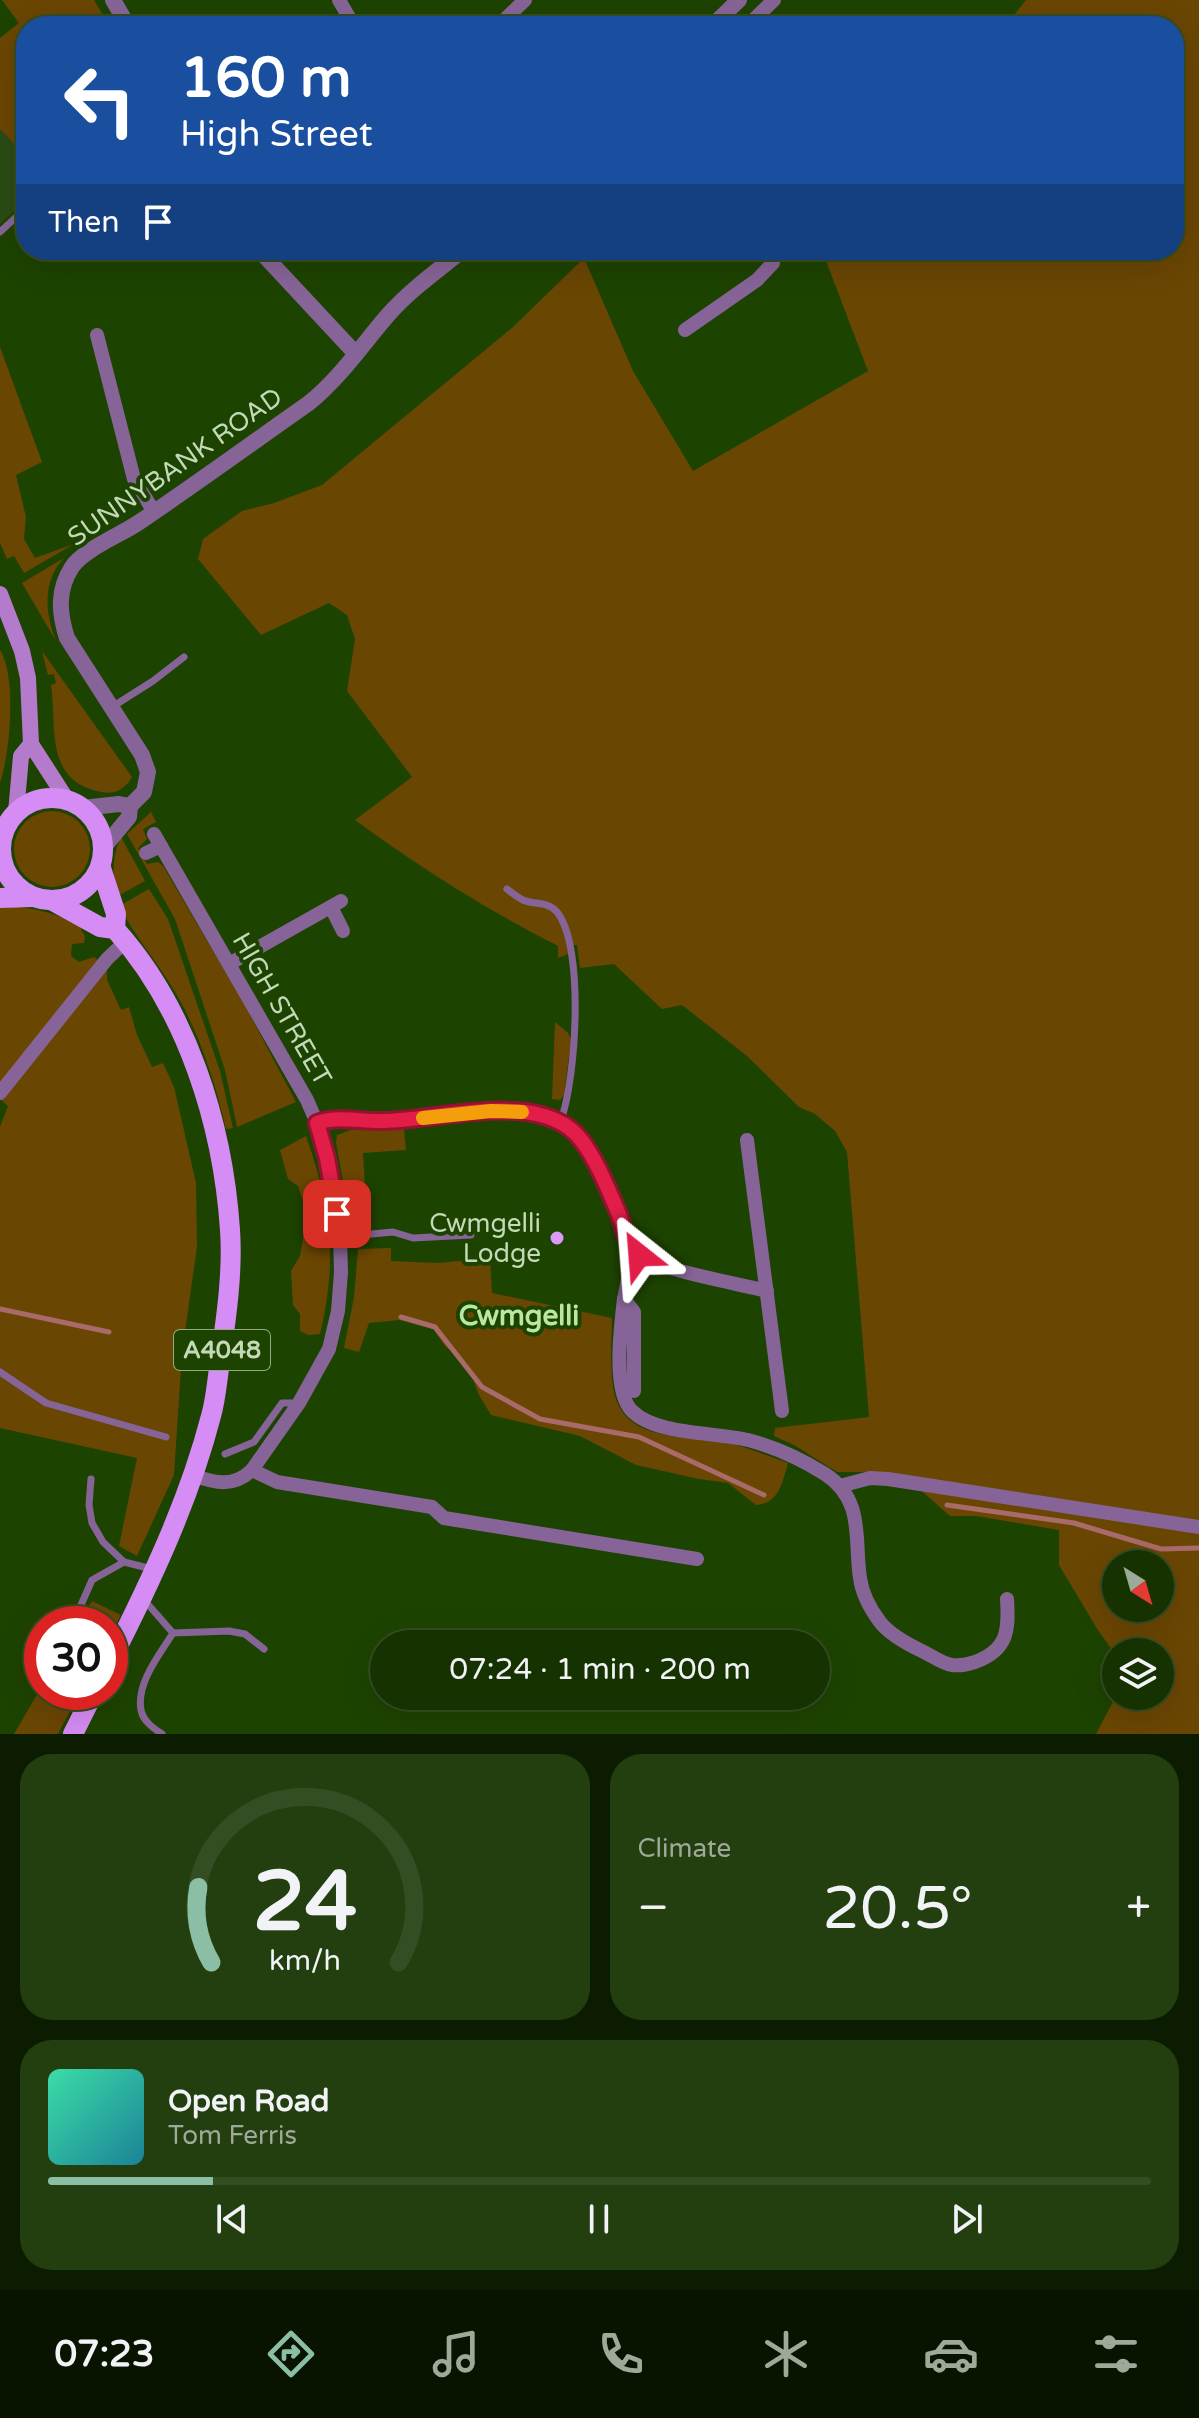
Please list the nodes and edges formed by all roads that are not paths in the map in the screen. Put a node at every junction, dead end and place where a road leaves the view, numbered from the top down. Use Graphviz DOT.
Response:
graph roads {
  1 [pos="525,0"];
  2 [pos="739,0"];
  3 [pos="774,0"];
  4 [pos="508,16"];
  5 [pos="722,16"];
  6 [pos="757,16"];
  7 [pos="16,217"];
  8 [pos="0,232"];
  9 [pos="268,260"];
  10 [pos="451,260"];
  11 [pos="773,260"];
  12 [pos="685,330"];
  13 [pos="97,335"];
  14 [pos="356,354"];
  15 [pos="154,512"];
  16 [pos="0,594"];
  17 [pos="7,629"];
  18 [pos="184,657"];
  19 [pos="112,707"];
  20 [pos="31,744"];
  21 [pos="75,804"];
  22 [pos="130,806"];
  23 [pos="16,813"];
  24 [pos="1,839"];
  25 [pos="104,847"];
  26 [pos="146,853"];
  27 [pos="101,868"];
  28 [pos="507,889"];
  29 [pos="0,898"];
  30 [pos="43,899"];
  31 [pos="343,931"];
  32 [pos="120,935"];
  33 [pos="229,964"];
  34 [pos="0,1093"];
  35 [pos="561,1120"];
  36 [pos="317,1123"];
  37 [pos="747,1140"];
  38 [pos="471,1235"];
  39 [pos="340,1237"];
  40 [pos="639,1255"];
  41 [pos="767,1291"];
  42 [pos="624,1299"];
  43 [pos="0,1372"];
  44 [pos="634,1391"];
  45 [pos="299,1403"];
  46 [pos="782,1411"];
  47 [pos="166,1437"];
  48 [pos="225,1454"];
  49 [pos="252,1470"];
  50 [pos="192,1475"];
  51 [pos="91,1479"];
  52 [pos="840,1486"];
  53 [pos="1199,1527"];
  54 [pos="697,1559"];
  55 [pos="124,1562"];
  56 [pos="154,1569"];
  57 [pos="143,1599"];
  58 [pos="1007,1599"];
  59 [pos="81,1605"];
  60 [pos="128,1628"];
  61 [pos="173,1633"];
  62 [pos="264,1649"];
  63 [pos="85,1710"];
  64 [pos="73,1734"];
  65 [pos="162,1734"];
  1 -- 4 [label="street"];
  2 -- 5 [label="street"];
  3 -- 6 [label="street"];
  7 -- 8 [label="lane"];
  9 -- 14 [label="street"];
  10 -- 14 [label="street, SUNNYBANK ROAD"];
  11 -- 12 [label="street"];
  13 -- 15 [label="street"];
  14 -- 15 [label="street, SUNNYBANK ROAD"];
  15 -- 19 [label="street, SUNNYBANK ROAD"];
  16 -- 17 [label="main road"];
  17 -- 20 [label="main road"];
  18 -- 19 [label="lane"];
  19 -- 22 [label="street, SUNNYBANK ROAD"];
  20 -- 21 [label="main road"];
  20 -- 23 [label="main road"];
  21 -- 22 [label="street"];
  21 -- 23 [label="main road"];
  21 -- 25 [label="main road"];
  22 -- 25 [label="street, SUNNYBANK ROAD"];
  23 -- 24 [label="main road"];
  24 -- 30 [label="main road"];
  25 -- 27 [label="main road"];
  26 -- 33 [label="street, HIGH STREET"];
  27 -- 30 [label="main road"];
  27 -- 32 [label="main road, A4048"];
  28 -- 35 [label="lane"];
  29 -- 30 [label="main road"];
  30 -- 32 [label="main road"];
  31 -- 33 [label="street"];
  32 -- 34 [label="street"];
  32 -- 50 [label="main road, A4048"];
  33 -- 36 [label="street, HIGH STREET"];
  35 -- 36 [label="street"];
  35 -- 40 [label="street"];
  36 -- 39 [label="street, HIGH STREET"];
  37 -- 41 [label="street"];
  38 -- 39 [label="lane"];
  39 -- 45 [label="street, HIGH STREET"];
  40 -- 41 [label="street"];
  40 -- 42 [label="street"];
  41 -- 46 [label="street"];
  42 -- 44 [label="street"];
  42 -- 52 [label="street"];
  43 -- 47 [label="lane"];
  45 -- 48 [label="lane"];
  45 -- 49 [label="street, HIGH STREET"];
  49 -- 50 [label="street"];
  49 -- 54 [label="street"];
  50 -- 56 [label="main road, A4048"];
  51 -- 55 [label="lane"];
  52 -- 53 [label="street"];
  52 -- 58 [label="street"];
  55 -- 56 [label="lane"];
  55 -- 59 [label="lane"];
  56 -- 57 [label="main road, A4048"];
  57 -- 60 [label="main road, A4048"];
  57 -- 61 [label="lane"];
  61 -- 62 [label="lane"];
  61 -- 65 [label="lane"];
  63 -- 64 [label="main road"];
}
